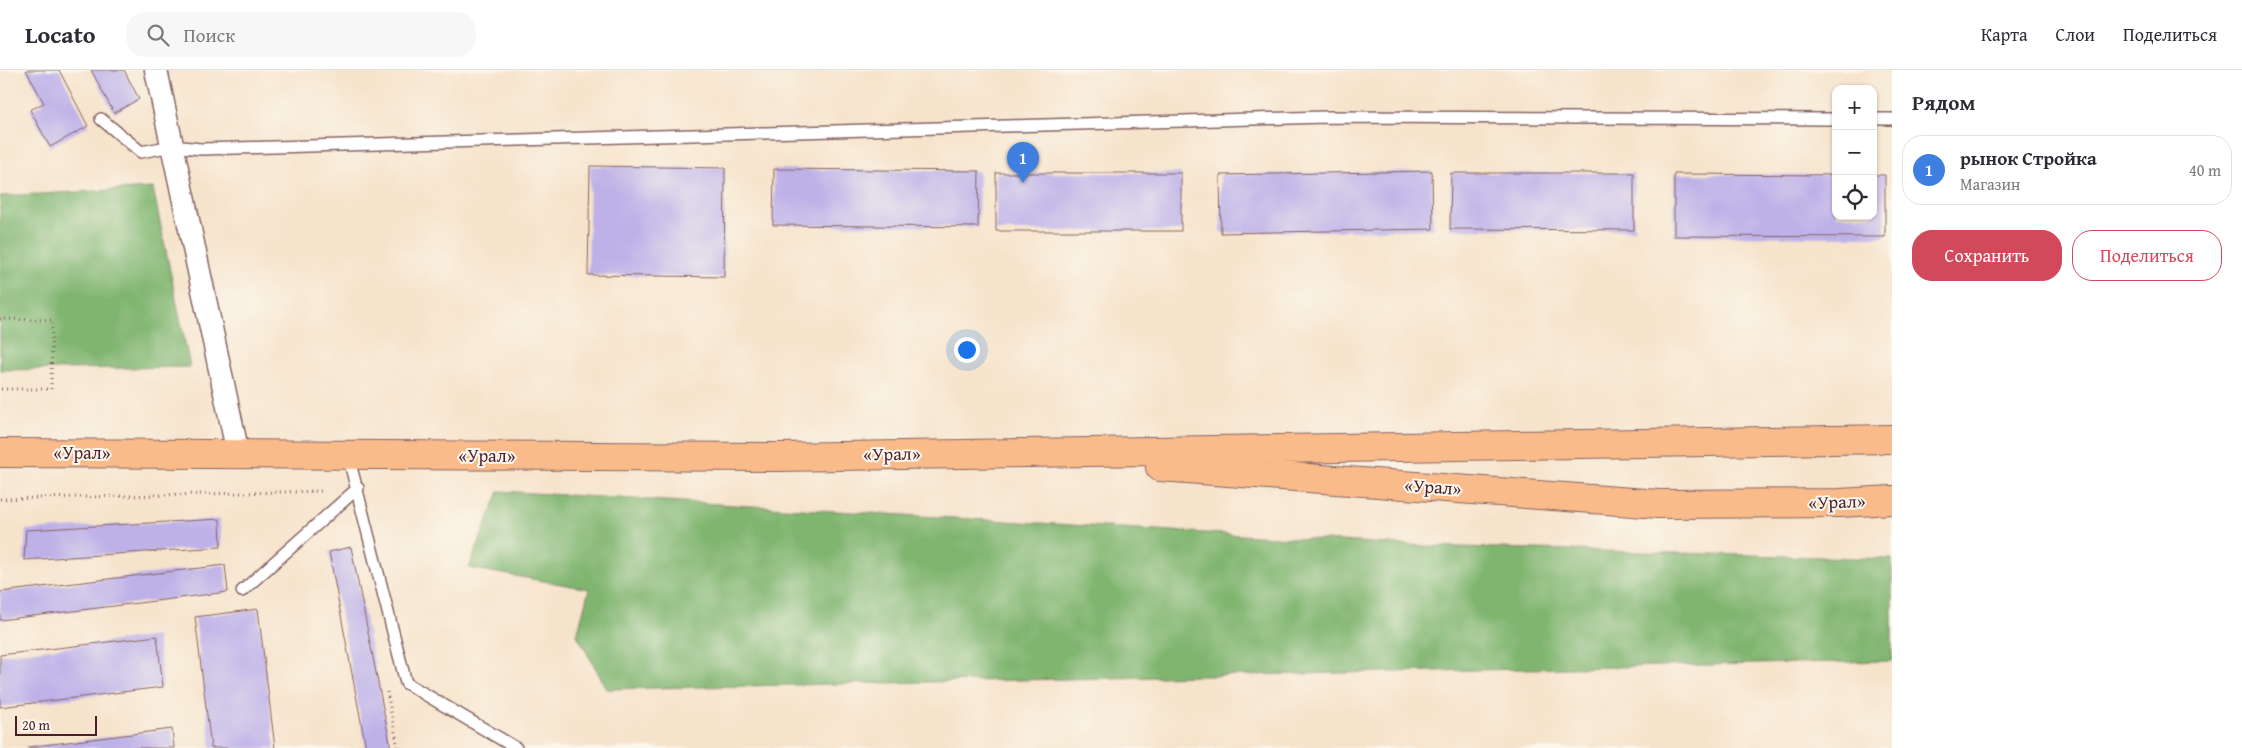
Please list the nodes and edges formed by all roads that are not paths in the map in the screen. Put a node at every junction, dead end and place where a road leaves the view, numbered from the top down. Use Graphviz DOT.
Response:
graph roads {
  1 [pos="156,70"];
  2 [pos="1832,118"];
  3 [pos="101,119"];
  4 [pos="1877,119"];
  5 [pos="1892,119"];
  6 [pos="172,146"];
  7 [pos="1892,439"];
  8 [pos="0,453"];
  9 [pos="974,453"];
  10 [pos="238,454"];
  11 [pos="348,455"];
  12 [pos="358,488"];
  13 [pos="1892,500"];
  14 [pos="242,591"];
  15 [pos="516,748"];
  1 -- 6 [label="street"];
  2 -- 6 [label="lane"];
  3 -- 6 [label="lane"];
  4 -- 5 [label="lane"];
  6 -- 10 [label="street"];
  7 -- 9 [label="highway, «Урал»"];
  8 -- 10 [label="highway, «Урал»"];
  9 -- 11 [label="highway, «Урал»"];
  9 -- 13 [label="highway, «Урал»"];
  10 -- 11 [label="highway, «Урал»"];
  11 -- 12 [label="lane"];
  12 -- 14 [label="lane"];
  12 -- 15 [label="lane"];
}
